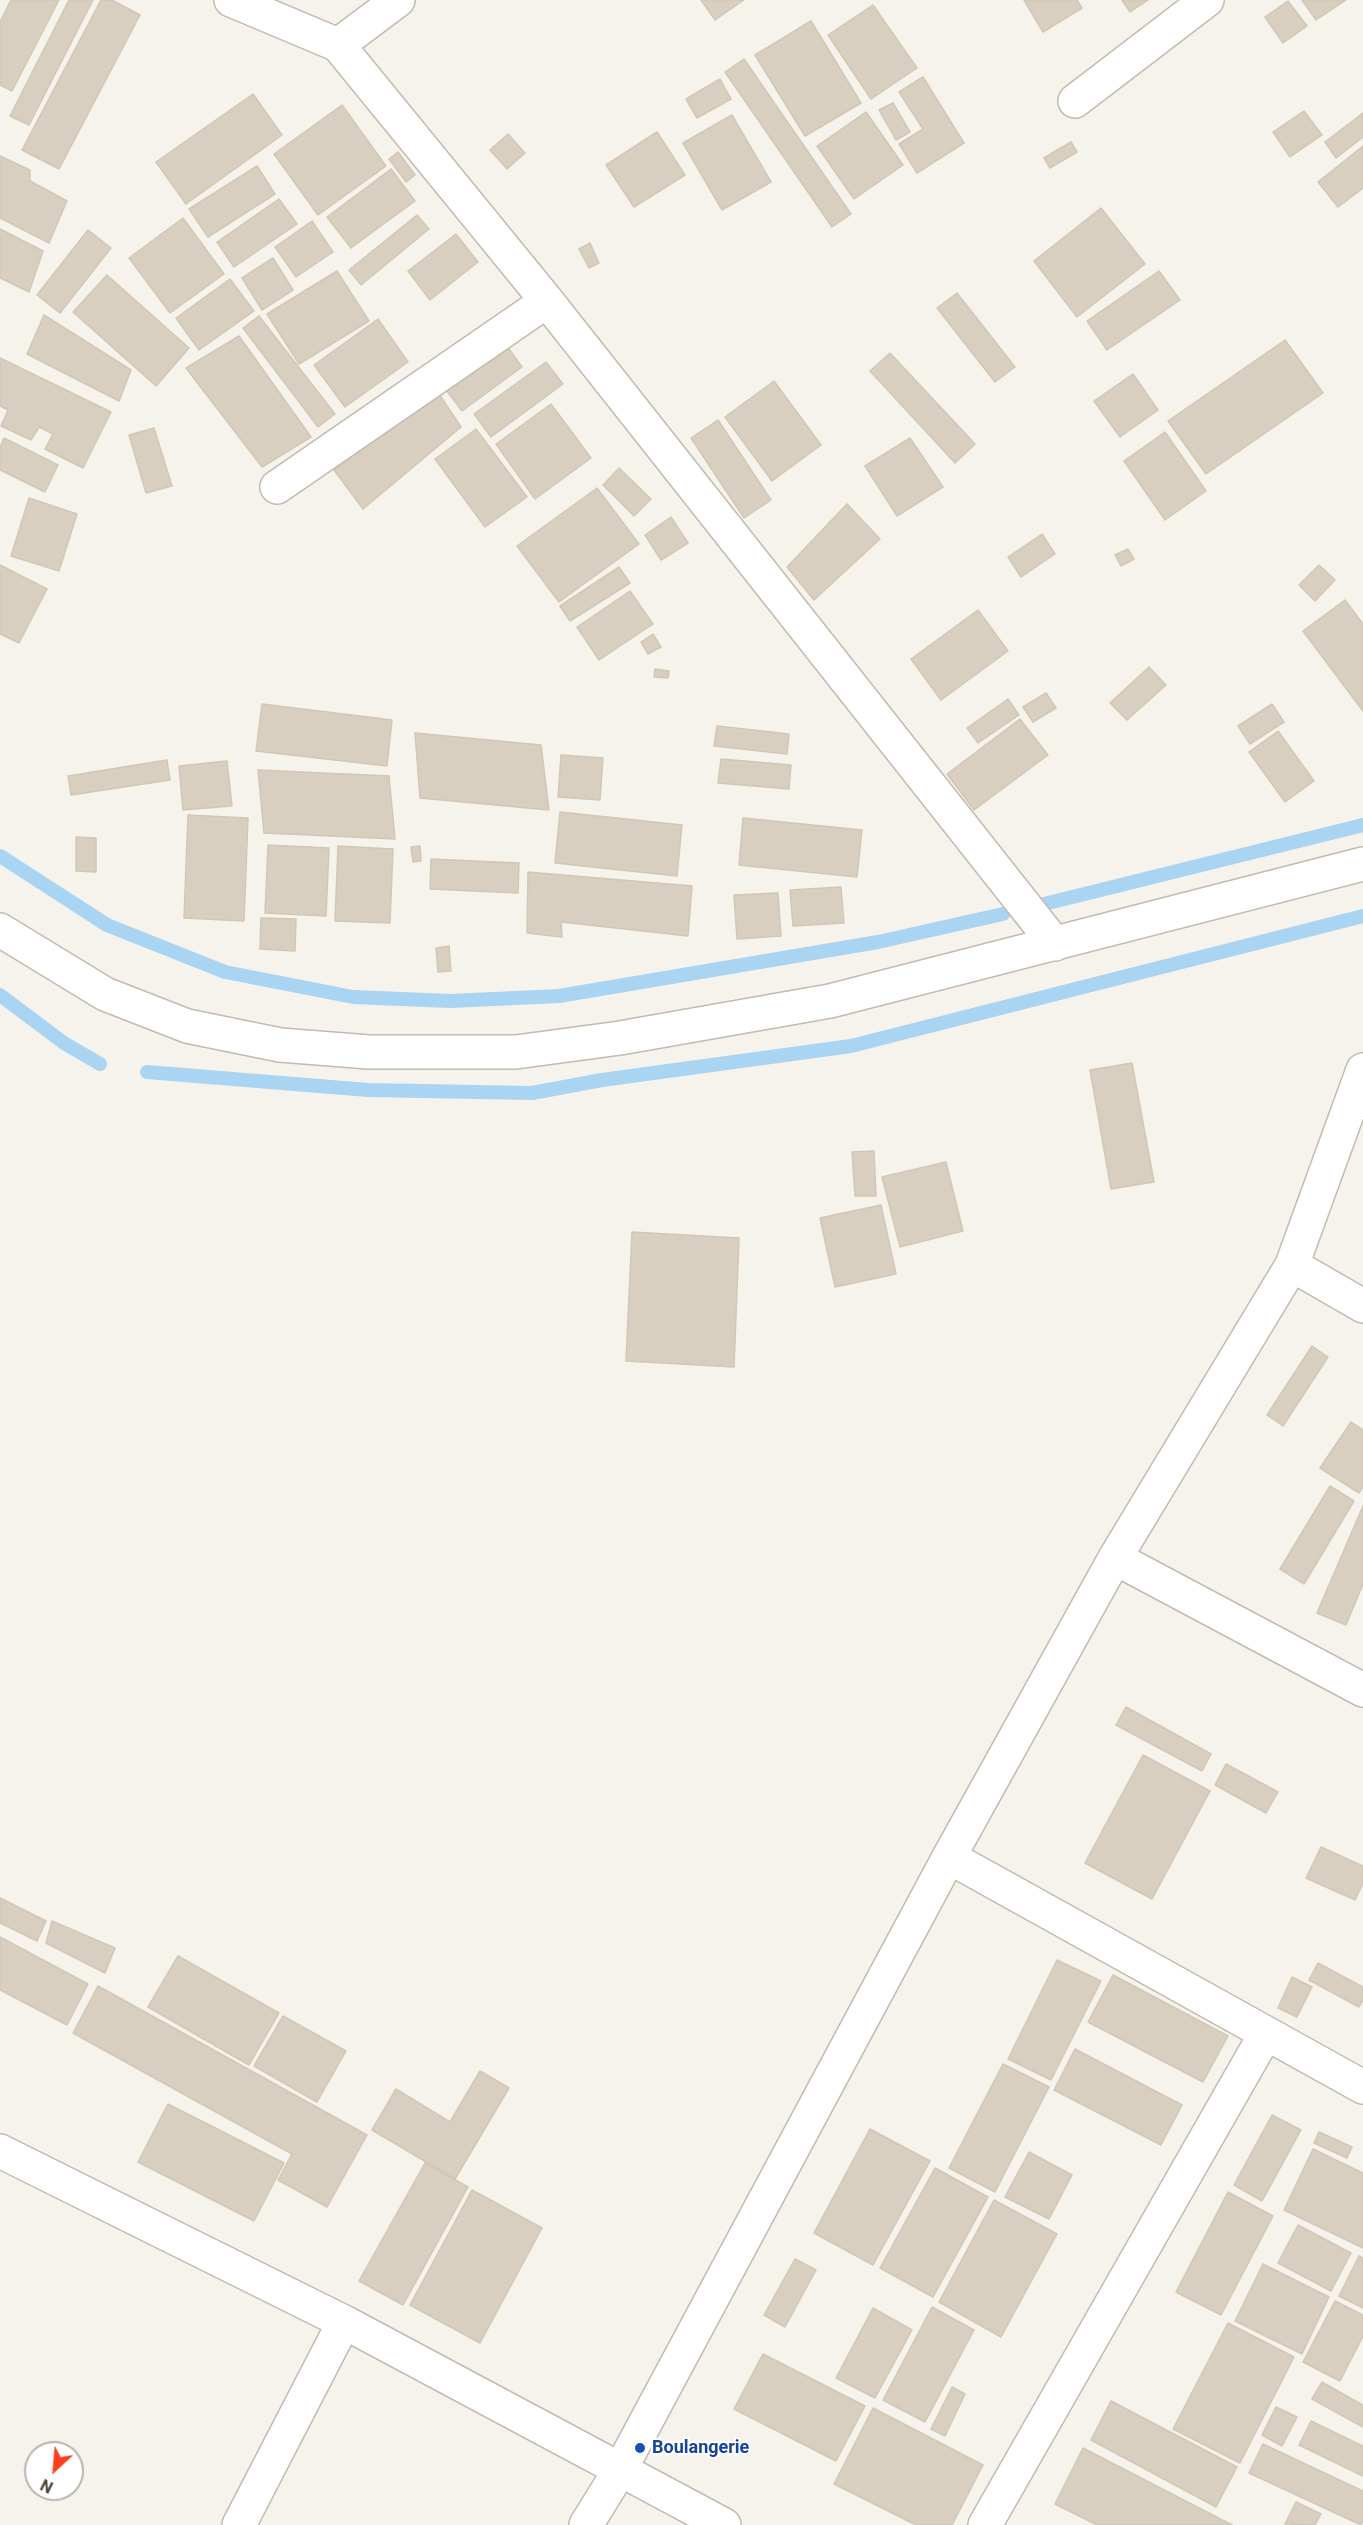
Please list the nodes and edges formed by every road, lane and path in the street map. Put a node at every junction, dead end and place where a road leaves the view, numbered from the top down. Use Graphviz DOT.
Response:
graph roads {
  1 [pos="231,0"];
  2 [pos="398,0"];
  3 [pos="1207,0"];
  4 [pos="338,45"];
  5 [pos="1075,101"];
  6 [pos="547,301"];
  7 [pos="277,487"];
  8 [pos="1363,864"];
  9 [pos="0,930"];
  10 [pos="1055,944"];
  11 [pos="1363,1070"];
  12 [pos="1292,1265"];
  13 [pos="1363,1306"];
  14 [pos="1115,1558"];
  15 [pos="1363,1690"];
  16 [pos="949,1857"];
  17 [pos="1265,2035"];
  18 [pos="1363,2087"];
  19 [pos="0,2151"];
  20 [pos="344,2322"];
  21 [pos="620,2470"];
  22 [pos="239,2525"];
  23 [pos="586,2525"];
  24 [pos="724,2525"];
  25 [pos="985,2525"];
  1 -- 4 [label="street"];
  2 -- 4 [label="street"];
  3 -- 5 [label="street"];
  4 -- 6 [label="street"];
  6 -- 7 [label="street"];
  6 -- 10 [label="street"];
  8 -- 10 [label="street"];
  9 -- 10 [label="street"];
  11 -- 12 [label="street"];
  12 -- 13 [label="street"];
  12 -- 14 [label="street"];
  14 -- 15 [label="street"];
  14 -- 16 [label="street"];
  16 -- 17 [label="street"];
  16 -- 21 [label="street"];
  17 -- 18 [label="street"];
  17 -- 25 [label="street"];
  19 -- 20 [label="street"];
  20 -- 21 [label="street"];
  20 -- 22 [label="street"];
  21 -- 23 [label="street"];
  21 -- 24 [label="street"];
}
